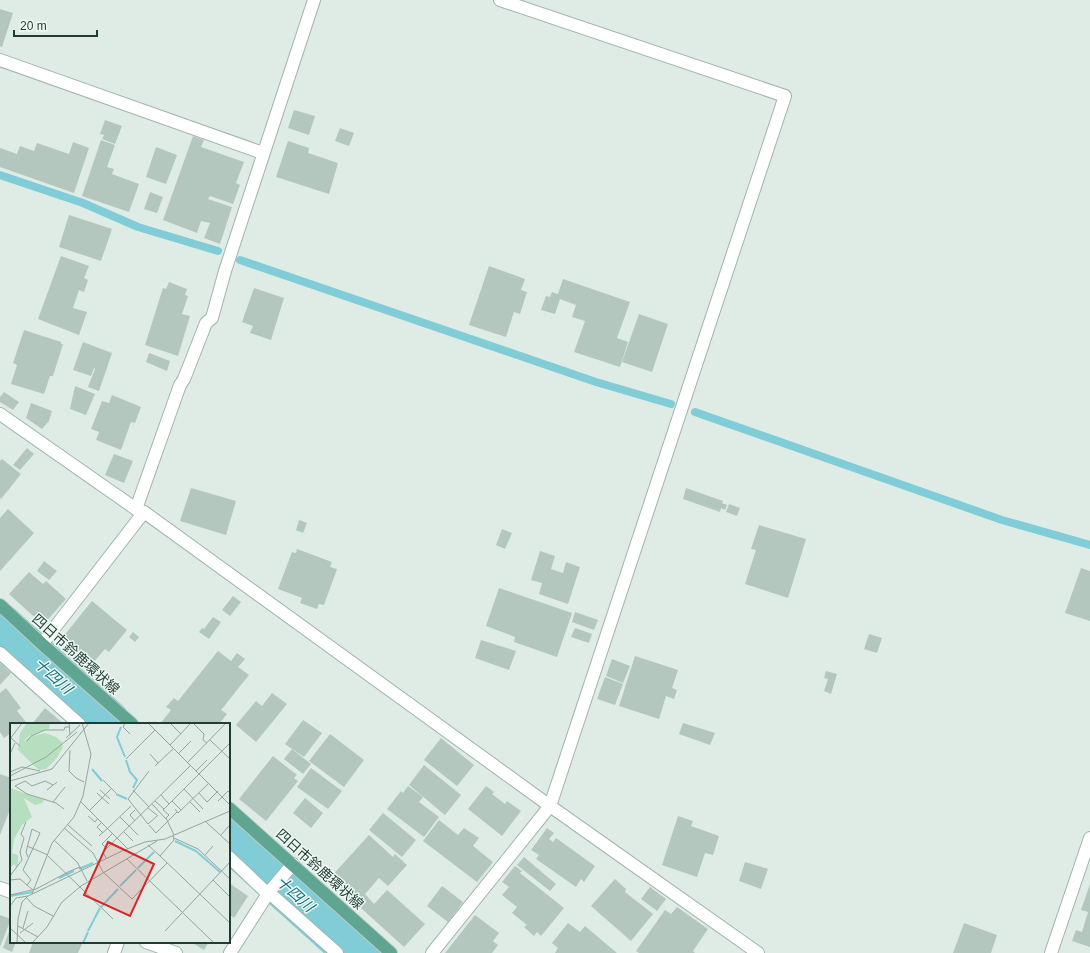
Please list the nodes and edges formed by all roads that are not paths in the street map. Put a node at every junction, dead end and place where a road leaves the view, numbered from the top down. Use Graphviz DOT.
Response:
graph roads {
  1 [pos="314,0"];
  2 [pos="500,0"];
  3 [pos="0,60"];
  4 [pos="263,153"];
  5 [pos="0,414"];
  6 [pos="140,511"];
  7 [pos="0,605"];
  8 [pos="42,644"];
  9 [pos="0,653"];
  10 [pos="78,723"];
  11 [pos="131,723"];
  12 [pos="550,806"];
  13 [pos="230,809"];
  14 [pos="1090,838"];
  15 [pos="230,858"];
  16 [pos="291,867"];
  17 [pos="0,888"];
  18 [pos="10,892"];
  19 [pos="269,893"];
  20 [pos="118,943"];
  21 [pos="149,943"];
  22 [pos="114,953"];
  23 [pos="176,953"];
  24 [pos="230,953"];
  25 [pos="337,953"];
  26 [pos="391,953"];
  27 [pos="432,953"];
  28 [pos="758,953"];
  29 [pos="1051,953"];
  1 -- 4 [label="street"];
  2 -- 12 [label="street"];
  3 -- 4 [label="street"];
  4 -- 6 [label="street"];
  5 -- 6 [label="street"];
  6 -- 8 [label="street"];
  6 -- 12 [label="street"];
  7 -- 8 [label="main road, 四日市鈴鹿環状線"];
  8 -- 11 [label="main road, 四日市鈴鹿環状線"];
  9 -- 10 [label="street"];
  12 -- 27 [label="street"];
  12 -- 28 [label="street"];
  13 -- 16 [label="main road, 四日市鈴鹿環状線"];
  14 -- 29 [label="street"];
  15 -- 19 [label="street"];
  16 -- 19 [label="street"];
  16 -- 26 [label="main road, 四日市鈴鹿環状線"];
  17 -- 18 [label="street"];
  19 -- 24 [label="street"];
  19 -- 25 [label="street"];
  20 -- 22 [label="street"];
  21 -- 23 [label="street"];
}
